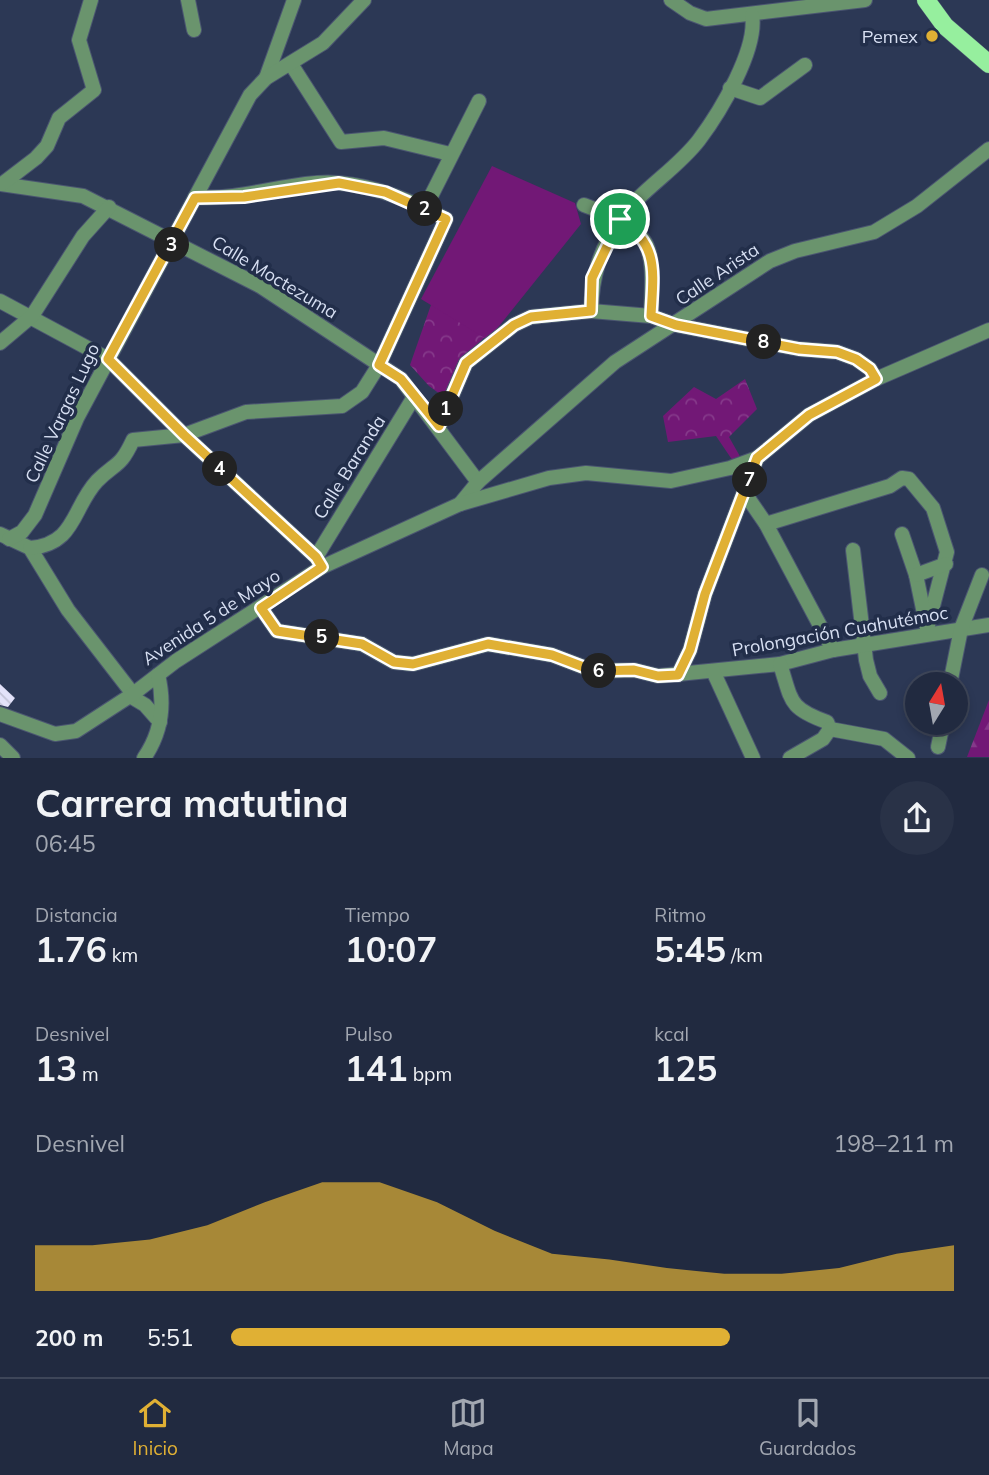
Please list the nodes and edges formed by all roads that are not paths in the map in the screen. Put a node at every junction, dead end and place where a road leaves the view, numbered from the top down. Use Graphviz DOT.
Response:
graph roads {
  1 [pos="91,0"];
  2 [pos="188,0"];
  3 [pos="294,0"];
  4 [pos="364,0"];
  5 [pos="671,0"];
  6 [pos="865,0"];
  7 [pos="926,0"];
  8 [pos="752,15"];
  9 [pos="194,30"];
  10 [pos="291,64"];
  11 [pos="989,64"];
  12 [pos="805,65"];
  13 [pos="266,78"];
  14 [pos="730,88"];
  15 [pos="479,101"];
  16 [pos="989,149"];
  17 [pos="450,154"];
  18 [pos="1,184"];
  19 [pos="195,198"];
  20 [pos="583,205"];
  21 [pos="109,207"];
  22 [pos="425,208"];
  23 [pos="620,219"];
  24 [pos="174,240"];
  25 [pos="0,301"];
  26 [pos="591,311"];
  27 [pos="32,316"];
  28 [pos="651,316"];
  29 [pos="676,325"];
  30 [pos="989,330"];
  31 [pos="0,343"];
  32 [pos="108,359"];
  33 [pos="379,365"];
  34 [pos="876,379"];
  35 [pos="414,397"];
  36 [pos="439,426"];
  37 [pos="184,435"];
  38 [pos="757,458"];
  39 [pos="478,482"];
  40 [pos="746,495"];
  41 [pos="460,504"];
  42 [pos="766,524"];
  43 [pos="902,534"];
  44 [pos="3,537"];
  45 [pos="30,548"];
  46 [pos="853,550"];
  47 [pos="319,562"];
  48 [pos="946,564"];
  49 [pos="916,575"];
  50 [pos="982,575"];
  51 [pos="261,608"];
  52 [pos="989,625"];
  53 [pos="961,629"];
  54 [pos="928,632"];
  55 [pos="867,645"];
  56 [pos="834,650"];
  57 [pos="780,664"];
  58 [pos="713,671"];
  59 [pos="952,672"];
  60 [pos="158,675"];
  61 [pos="678,675"];
  62 [pos="880,693"];
  63 [pos="131,695"];
  64 [pos="0,714"];
  65 [pos="160,722"];
  66 [pos="830,729"];
  67 [pos="940,735"];
  68 [pos="0,745"];
  69 [pos="938,747"];
  70 [pos="812,752"];
  71 [pos="13,758"];
  72 [pos="144,758"];
  73 [pos="753,758"];
  74 [pos="790,758"];
  75 [pos="908,758"];
  1 -- 18 [label="street"];
  2 -- 9 [label="street"];
  3 -- 13 [label="street"];
  4 -- 10 [label="street, Calle Vargas Lugo"];
  5 -- 8 [label="street"];
  6 -- 8 [label="street"];
  7 -- 11 [label="main road"];
  8 -- 14 [label="street"];
  10 -- 13 [label="street, Calle Vargas Lugo"];
  10 -- 17 [label="street"];
  12 -- 14 [label="street"];
  13 -- 19 [label="street, Calle Vargas Lugo"];
  14 -- 23 [label="street"];
  15 -- 17 [label="street"];
  16 -- 29 [label="street, Calle Arista"];
  17 -- 22 [label="street"];
  18 -- 21 [label="street, Calle Moctezuma"];
  19 -- 22 [label="street"];
  19 -- 24 [label="street, Calle Vargas Lugo"];
  20 -- 23 [label="street"];
  21 -- 24 [label="street, Calle Moctezuma"];
  21 -- 27 [label="street"];
  22 -- 33 [label="street"];
  23 -- 26 [label="street"];
  23 -- 28 [label="street"];
  24 -- 32 [label="street, Calle Vargas Lugo"];
  24 -- 33 [label="street, Calle Moctezuma"];
  25 -- 27 [label="street"];
  26 -- 28 [label="street"];
  26 -- 36 [label="street"];
  27 -- 31 [label="street"];
  27 -- 32 [label="street"];
  28 -- 29 [label="street"];
  29 -- 34 [label="street"];
  29 -- 39 [label="street, Calle Arista"];
  30 -- 34 [label="street, Avenida 5 de Mayo"];
  32 -- 37 [label="street"];
  32 -- 44 [label="street, Calle Vargas Lugo"];
  33 -- 35 [label="street, Calle Moctezuma"];
  33 -- 37 [label="street"];
  34 -- 38 [label="street, Avenida 5 de Mayo"];
  35 -- 36 [label="street, Calle Moctezuma"];
  35 -- 47 [label="street, Calle Baranda"];
  36 -- 39 [label="street, Calle Moctezuma"];
  37 -- 45 [label="street"];
  37 -- 47 [label="street"];
  38 -- 40 [label="street"];
  38 -- 41 [label="street, Avenida 5 de Mayo"];
  39 -- 41 [label="street, Calle Arista"];
  40 -- 42 [label="street"];
  40 -- 61 [label="street"];
  41 -- 47 [label="street, Avenida 5 de Mayo"];
  42 -- 48 [label="street"];
  42 -- 56 [label="street"];
  43 -- 49 [label="street"];
  44 -- 45 [label="street"];
  45 -- 63 [label="street"];
  46 -- 55 [label="street"];
  47 -- 51 [label="street, Avenida 5 de Mayo"];
  48 -- 49 [label="street"];
  48 -- 54 [label="street"];
  49 -- 54 [label="street"];
  50 -- 53 [label="street"];
  51 -- 60 [label="street, Avenida 5 de Mayo"];
  51 -- 61 [label="street, Prolongación Cuahutémoc"];
  52 -- 53 [label="street, Prolongación Cuahutémoc"];
  53 -- 54 [label="street, Prolongación Cuahutémoc"];
  53 -- 59 [label="street"];
  54 -- 55 [label="street, Prolongación Cuahutémoc"];
  55 -- 56 [label="street, Prolongación Cuahutémoc"];
  55 -- 62 [label="street"];
  56 -- 57 [label="street, Prolongación Cuahutémoc"];
  57 -- 58 [label="street, Prolongación Cuahutémoc"];
  57 -- 66 [label="street"];
  58 -- 61 [label="street, Prolongación Cuahutémoc"];
  58 -- 73 [label="street"];
  60 -- 63 [label="street, Avenida 5 de Mayo"];
  60 -- 65 [label="street"];
  63 -- 64 [label="street, Avenida 5 de Mayo"];
  63 -- 65 [label="street"];
  65 -- 72 [label="street"];
  66 -- 70 [label="street"];
  66 -- 75 [label="street"];
  67 -- 69 [label="street"];
  68 -- 71 [label="street"];
  70 -- 74 [label="street"];
}
